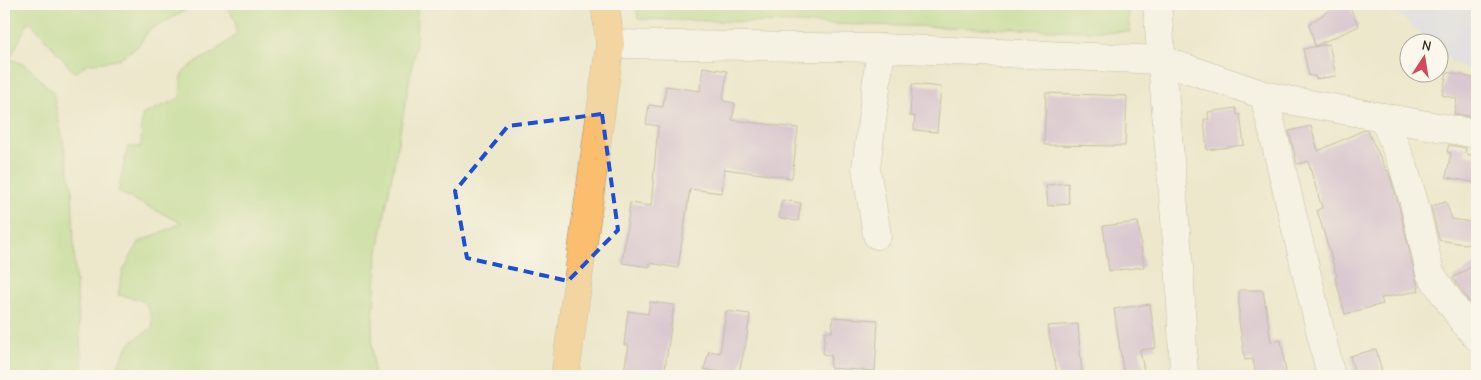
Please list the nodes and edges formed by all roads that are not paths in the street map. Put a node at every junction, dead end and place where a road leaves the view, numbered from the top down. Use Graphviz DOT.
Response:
graph roads {
  1 [pos="605,4"];
  2 [pos="1157,4"];
  3 [pos="610,44"];
  4 [pos="881,48"];
  5 [pos="1162,60"];
  6 [pos="1264,95"];
  7 [pos="1383,116"];
  8 [pos="1477,134"];
  9 [pos="877,235"];
  10 [pos="1477,337"];
  11 [pos="565,376"];
  12 [pos="1184,376"];
  13 [pos="1330,376"];
  1 -- 3 [label="main road"];
  2 -- 5 [label="street"];
  3 -- 4 [label="street"];
  3 -- 11 [label="main road"];
  4 -- 5 [label="street"];
  4 -- 9 [label="street"];
  5 -- 6 [label="street"];
  5 -- 12 [label="street"];
  6 -- 7 [label="street"];
  6 -- 13 [label="street"];
  7 -- 8 [label="street"];
  7 -- 10 [label="street"];
}
